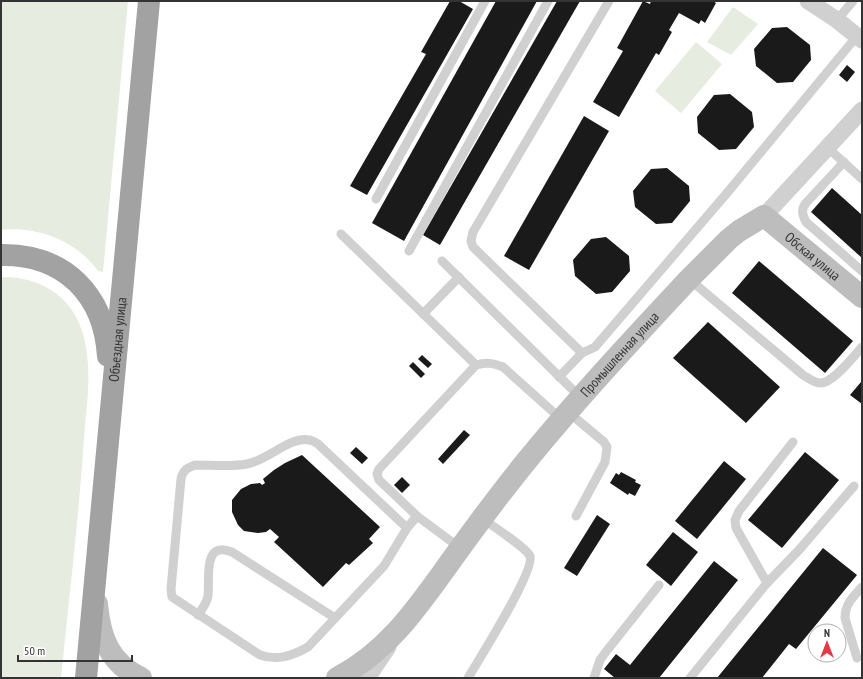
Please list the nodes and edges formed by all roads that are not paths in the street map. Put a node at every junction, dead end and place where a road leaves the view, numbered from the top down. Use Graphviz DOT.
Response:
graph roads {
  1 [pos="149,1"];
  2 [pos="485,1"];
  3 [pos="548,1"];
  4 [pos="608,1"];
  5 [pos="808,1"];
  6 [pos="853,1"];
  7 [pos="837,20"];
  8 [pos="860,38"];
  9 [pos="862,112"];
  10 [pos="828,148"];
  11 [pos="844,162"];
  12 [pos="862,179"];
  13 [pos="376,199"];
  14 [pos="764,216"];
  15 [pos="341,234"];
  16 [pos="409,251"];
  17 [pos="1,255"];
  18 [pos="442,261"];
  19 [pos="843,268"];
  20 [pos="458,277"];
  21 [pos="688,279"];
  22 [pos="860,285"];
  23 [pos="423,314"];
  24 [pos="862,347"];
  25 [pos="582,353"];
  26 [pos="476,365"];
  27 [pos="559,377"];
  28 [pos="570,409"];
  29 [pos="110,425"];
  30 [pos="793,442"];
  31 [pos="854,486"];
  32 [pos="417,516"];
  33 [pos="576,516"];
  34 [pos="482,518"];
  35 [pos="406,528"];
  36 [pos="460,548"];
  37 [pos="96,579"];
  38 [pos="767,583"];
  39 [pos="659,585"];
  40 [pos="862,587"];
  41 [pos="198,615"];
  42 [pos="335,618"];
  43 [pos="404,624"];
  44 [pos="857,658"];
  45 [pos="86,678"];
  46 [pos="141,678"];
  47 [pos="337,678"];
  48 [pos="367,678"];
  49 [pos="468,678"];
  50 [pos="594,678"];
  51 [pos="690,678"];
  1 -- 29 [label="highway, Объездная улица"];
  2 -- 13 [label="lane"];
  3 -- 16 [label="lane"];
  4 -- 25 [label="lane"];
  5 -- 7 [label="street"];
  6 -- 7 [label="lane"];
  7 -- 8 [label="street"];
  8 -- 25 [label="lane"];
  9 -- 10 [label="street, Промышленная улица"];
  10 -- 11 [label="lane"];
  10 -- 14 [label="street, Промышленная улица"];
  11 -- 12 [label="lane"];
  11 -- 19 [label="lane"];
  14 -- 19 [label="main road, Обская улица"];
  14 -- 21 [label="main road, Промышленная улица"];
  15 -- 23 [label="lane"];
  17 -- 29 [label="highway"];
  18 -- 20 [label="lane"];
  19 -- 22 [label="main road, Обская улица"];
  20 -- 23 [label="lane"];
  20 -- 27 [label="lane"];
  21 -- 24 [label="lane"];
  21 -- 28 [label="main road, Промышленная улица"];
  23 -- 26 [label="lane"];
  25 -- 27 [label="lane"];
  26 -- 28 [label="lane"];
  26 -- 32 [label="lane"];
  27 -- 28 [label="lane"];
  28 -- 33 [label="lane"];
  28 -- 34 [label="main road, Промышленная улица"];
  29 -- 37 [label="highway, Объездная улица"];
  30 -- 38 [label="lane"];
  31 -- 38 [label="lane"];
  32 -- 35 [label="lane"];
  32 -- 36 [label="lane"];
  34 -- 36 [label="main road, Промышленная улица"];
  34 -- 49 [label="lane"];
  35 -- 41 [label="lane"];
  35 -- 42 [label="lane"];
  36 -- 43 [label="main road, Промышленная улица"];
  37 -- 45 [label="highway, Объездная улица"];
  37 -- 46 [label="main road"];
  38 -- 51 [label="lane"];
  39 -- 50 [label="lane"];
  40 -- 44 [label="lane"];
  41 -- 42 [label="lane"];
  41 -- 42 [label="lane"];
  43 -- 47 [label="main road, Промышленная улица"];
  43 -- 48 [label="street, Промышленная улица"];
}
